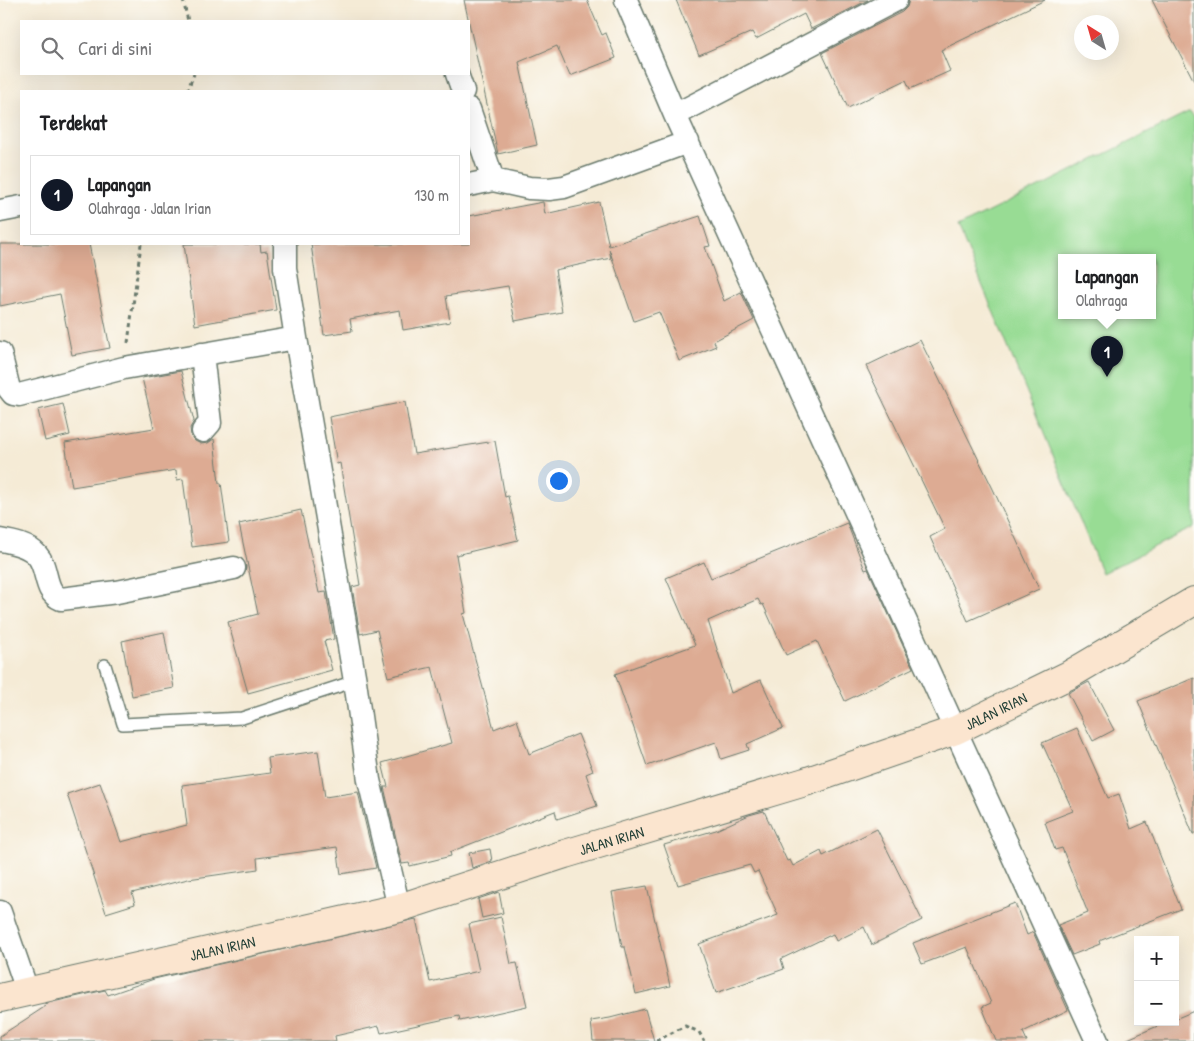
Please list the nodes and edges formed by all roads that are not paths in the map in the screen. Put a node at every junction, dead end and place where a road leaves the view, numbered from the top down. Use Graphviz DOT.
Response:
graph roads {
  1 [pos="626,0"];
  2 [pos="896,0"];
  3 [pos="457,75"];
  4 [pos="463,90"];
  5 [pos="470,112"];
  6 [pos="675,115"];
  7 [pos="688,142"];
  8 [pos="493,180"];
  9 [pos="470,185"];
  10 [pos="20,207"];
  11 [pos="0,212"];
  12 [pos="285,245"];
  13 [pos="296,338"];
  14 [pos="0,353"];
  15 [pos="202,354"];
  16 [pos="203,431"];
  17 [pos="0,540"];
  18 [pos="234,568"];
  19 [pos="1194,601"];
  20 [pos="105,665"];
  21 [pos="354,681"];
  22 [pos="956,730"];
  23 [pos="399,908"];
  24 [pos="0,912"];
  25 [pos="28,993"];
  26 [pos="0,998"];
  27 [pos="1097,1041"];
  1 -- 6 [label="street"];
  2 -- 6 [label="street"];
  3 -- 4 [label="street"];
  5 -- 8 [label="street"];
  6 -- 7 [label="street"];
  7 -- 8 [label="street"];
  7 -- 22 [label="street"];
  8 -- 9 [label="street"];
  10 -- 11 [label="street"];
  12 -- 13 [label="street"];
  13 -- 15 [label="street"];
  13 -- 21 [label="street"];
  14 -- 15 [label="street"];
  15 -- 16 [label="street"];
  17 -- 18 [label="street"];
  19 -- 22 [label="street, JALAN IRIAN"];
  20 -- 21 [label="lane"];
  21 -- 23 [label="street"];
  22 -- 23 [label="street, JALAN IRIAN"];
  22 -- 27 [label="street"];
  23 -- 25 [label="street, JALAN IRIAN"];
  24 -- 25 [label="street"];
  25 -- 26 [label="street, JALAN IRIAN"];
}
